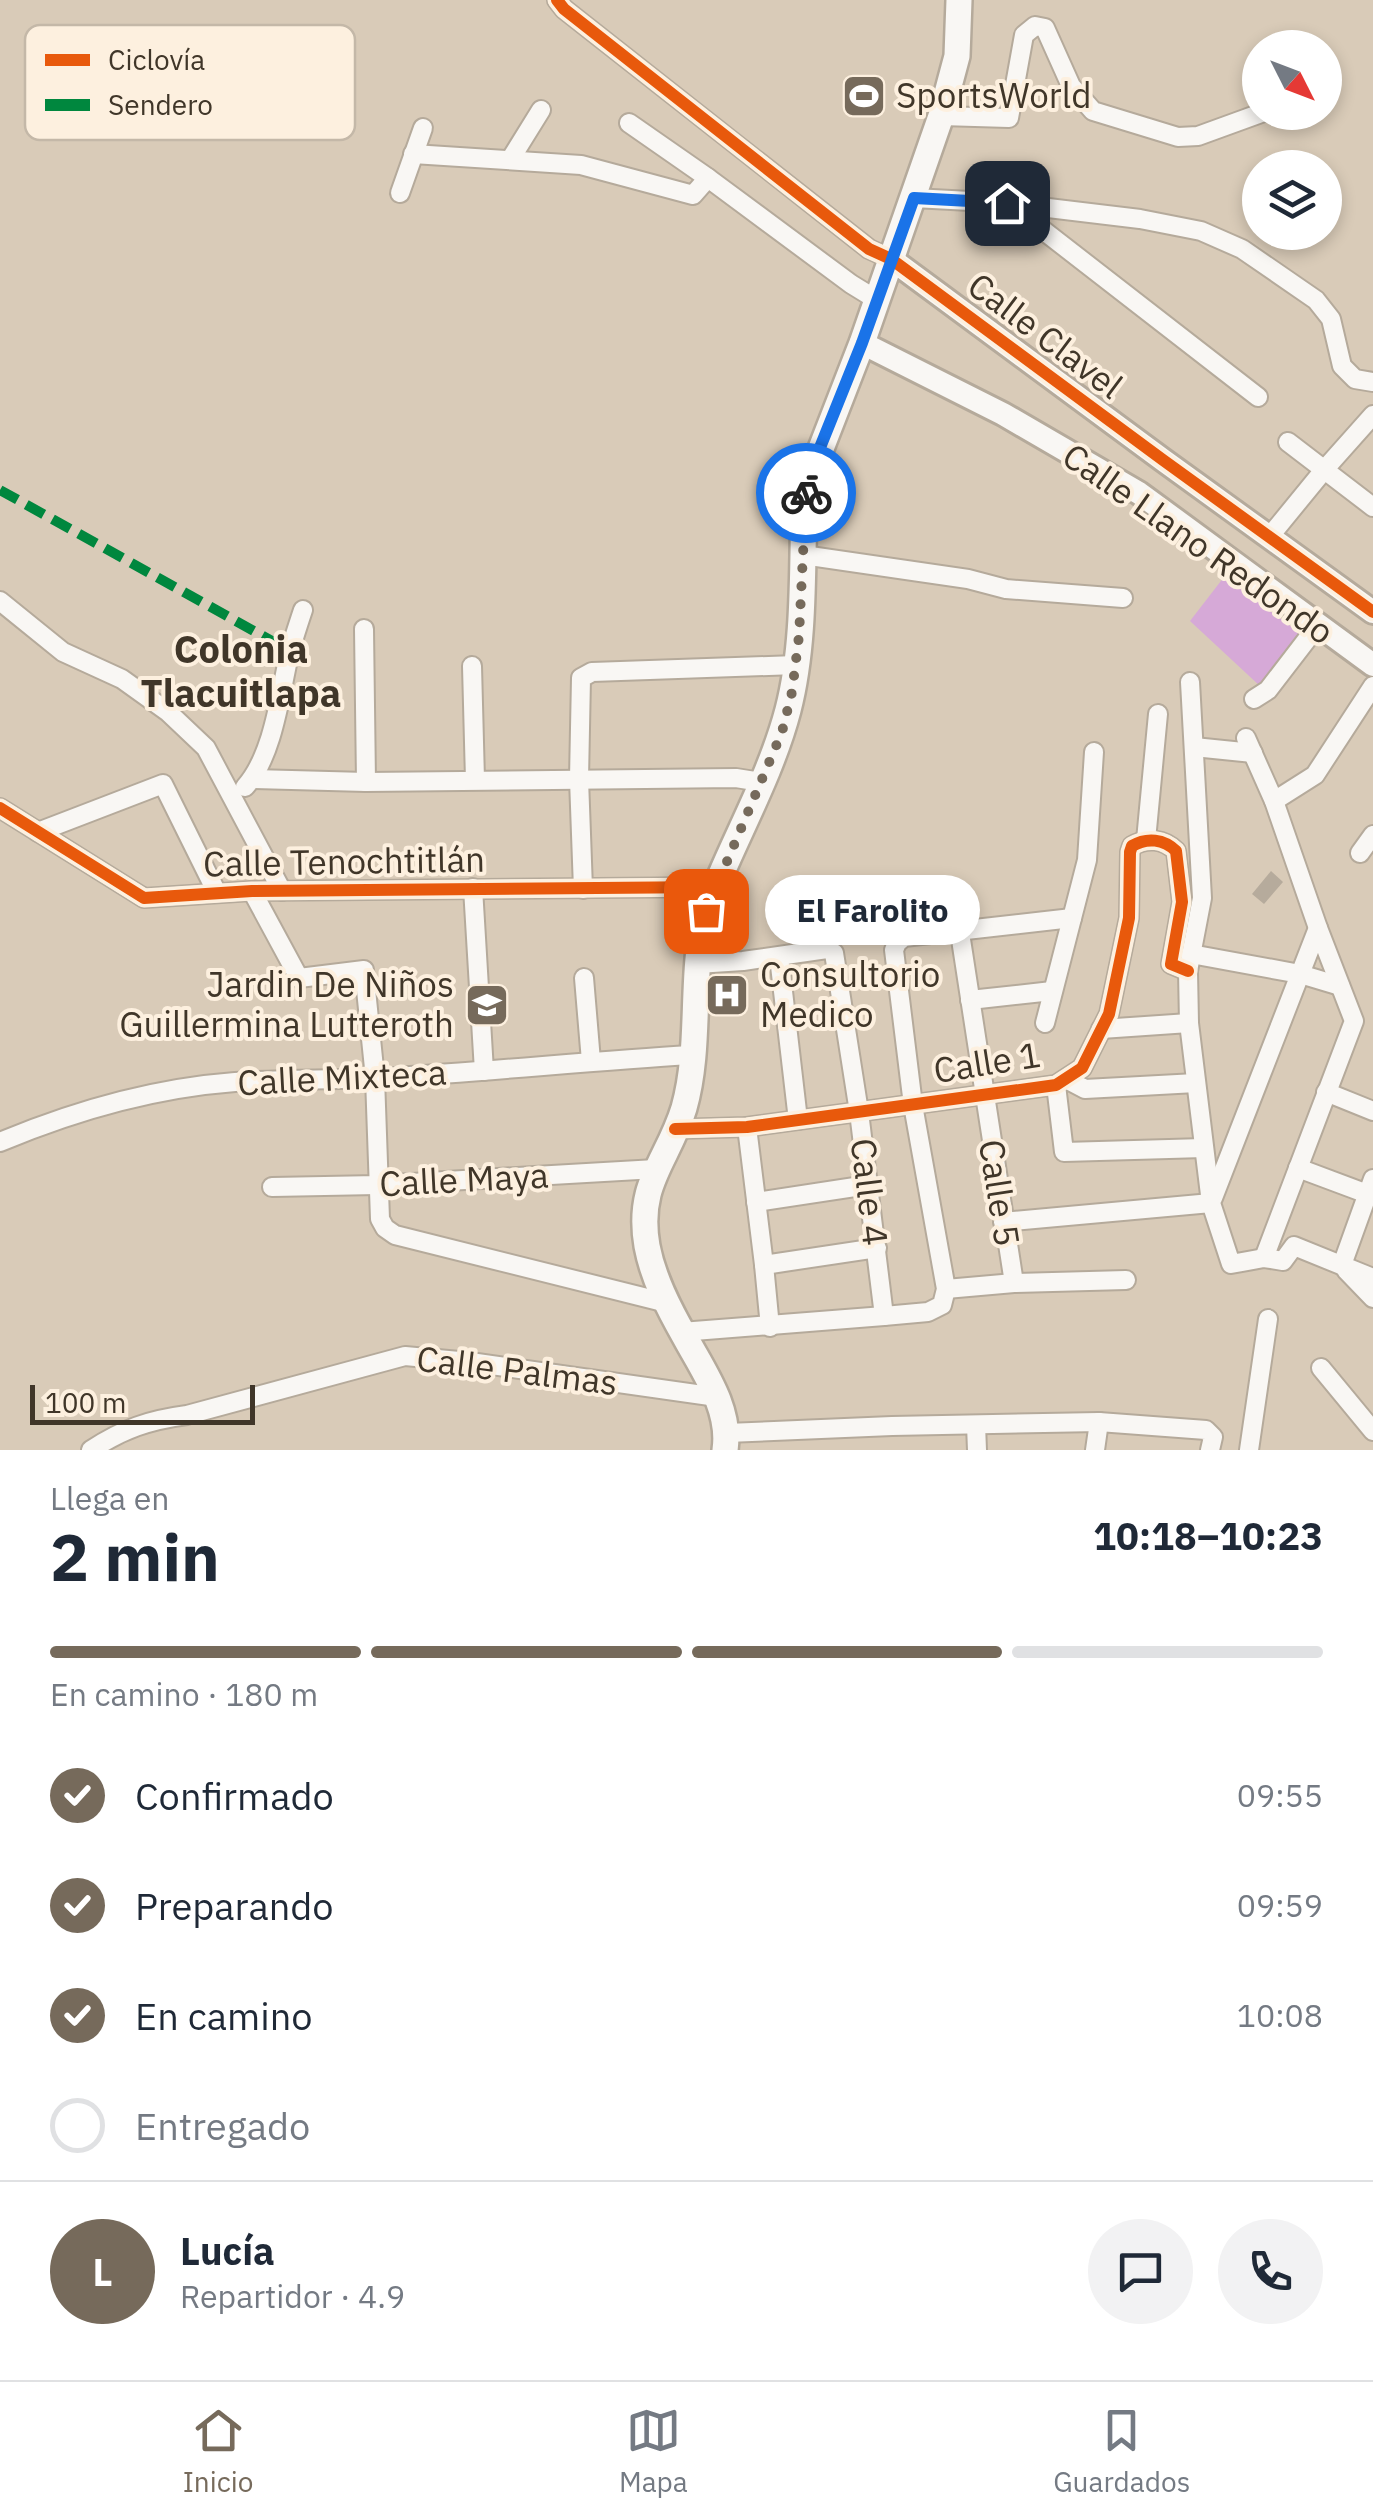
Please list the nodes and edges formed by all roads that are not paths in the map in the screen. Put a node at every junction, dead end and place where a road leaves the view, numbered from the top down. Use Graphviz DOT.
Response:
graph roads {
  1 [pos="557,0"];
  2 [pos="959,0"];
  3 [pos="541,110"];
  4 [pos="941,116"];
  5 [pos="1242,120"];
  6 [pos="629,123"];
  7 [pos="423,128"];
  8 [pos="413,154"];
  9 [pos="510,160"];
  10 [pos="708,178"];
  11 [pos="400,193"];
  12 [pos="914,198"];
  13 [pos="1007,203"];
  14 [pos="892,259"];
  15 [pos="877,300"];
  16 [pos="862,343"];
  17 [pos="1373,382"];
  18 [pos="1258,397"];
  19 [pos="1373,415"];
  20 [pos="1288,442"];
  21 [pos="1163,460"];
  22 [pos="1324,470"];
  23 [pos="1138,493"];
  24 [pos="1373,507"];
  25 [pos="1270,536"];
  26 [pos="802,555"];
  27 [pos="1123,598"];
  28 [pos="0,601"];
  29 [pos="303,610"];
  30 [pos="1373,612"];
  31 [pos="1318,625"];
  32 [pos="364,629"];
  33 [pos="796,664"];
  34 [pos="1373,665"];
  35 [pos="472,666"];
  36 [pos="1190,682"];
  37 [pos="1373,686"];
  38 [pos="1254,700"];
  39 [pos="1158,714"];
  40 [pos="1194,747"];
  41 [pos="1094,752"];
  42 [pos="252,779"];
  43 [pos="578,779"];
  44 [pos="475,780"];
  45 [pos="366,782"];
  46 [pos="761,782"];
  47 [pos="235,799"];
  48 [pos="1274,801"];
  49 [pos="0,808"];
  50 [pos="38,832"];
  51 [pos="1373,835"];
  52 [pos="1146,840"];
  53 [pos="1360,853"];
  54 [pos="715,887"];
  55 [pos="472,888"];
  56 [pos="583,889"];
  57 [pos="282,891"];
  58 [pos="252,892"];
  59 [pos="217,893"];
  60 [pos="1072,918"];
  61 [pos="1318,928"];
  62 [pos="960,933"];
  63 [pos="778,957"];
  64 [pos="1190,963"];
  65 [pos="697,964"];
  66 [pos="1300,974"];
  67 [pos="584,978"];
  68 [pos="1340,986"];
  69 [pos="1052,990"];
  70 [pos="970,1000"];
  71 [pos="1045,1023"];
  72 [pos="1189,1023"];
  73 [pos="1101,1029"];
  74 [pos="691,1055"];
  75 [pos="592,1060"];
  76 [pos="484,1071"];
  77 [pos="375,1078"];
  78 [pos="1061,1082"];
  79 [pos="1196,1083"];
  80 [pos="1326,1092"];
  81 [pos="984,1095"];
  82 [pos="913,1105"];
  83 [pos="1373,1111"];
  84 [pos="859,1112"];
  85 [pos="798,1120"];
  86 [pos="747,1127"];
  87 [pos="675,1129"];
  88 [pos="0,1142"];
  89 [pos="1204,1148"];
  90 [pos="1298,1168"];
  91 [pos="656,1169"];
  92 [pos="377,1185"];
  93 [pos="868,1185"];
  94 [pos="272,1187"];
  95 [pos="1371,1190"];
  96 [pos="756,1202"];
  97 [pos="1211,1203"];
  98 [pos="1004,1222"];
  99 [pos="877,1248"];
  100 [pos="1264,1258"];
  101 [pos="764,1265"];
  102 [pos="1342,1265"];
  103 [pos="1373,1278"];
  104 [pos="1126,1280"];
  105 [pos="1014,1283"];
  106 [pos="946,1289"];
  107 [pos="1373,1298"];
  108 [pos="667,1303"];
  109 [pos="884,1316"];
  110 [pos="1268,1319"];
  111 [pos="770,1326"];
  112 [pos="682,1332"];
  113 [pos="1321,1368"];
  114 [pos="717,1397"];
  115 [pos="1099,1422"];
  116 [pos="976,1424"];
  117 [pos="1373,1430"];
  118 [pos="726,1442"];
  119 [pos="91,1450"];
  120 [pos="977,1450"];
  121 [pos="1095,1450"];
  122 [pos="1210,1450"];
  123 [pos="1249,1450"];
  1 -- 14 [label="street"];
  2 -- 4 [label="main road"];
  3 -- 9 [label="street"];
  4 -- 5 [label="street"];
  4 -- 12 [label="main road"];
  6 -- 10 [label="street"];
  7 -- 8 [label="street"];
  8 -- 9 [label="street"];
  8 -- 11 [label="street"];
  9 -- 10 [label="street"];
  10 -- 15 [label="street"];
  12 -- 13 [label="street"];
  12 -- 14 [label="main road"];
  13 -- 17 [label="street"];
  13 -- 18 [label="street"];
  14 -- 15 [label="main road"];
  14 -- 21 [label="street, Calle Clavel"];
  15 -- 16 [label="main road"];
  16 -- 23 [label="street, Calle Llano Redondo"];
  16 -- 26 [label="main road"];
  19 -- 22 [label="street"];
  20 -- 22 [label="street"];
  21 -- 23 [label="street"];
  21 -- 25 [label="street, Calle Llano Redondo"];
  22 -- 24 [label="street"];
  22 -- 25 [label="street"];
  23 -- 31 [label="street, Calle Llano Redondo"];
  25 -- 30 [label="street, Calle Llano Redondo"];
  26 -- 27 [label="street"];
  26 -- 33 [label="main road"];
  28 -- 47 [label="street"];
  29 -- 42 [label="street"];
  31 -- 34 [label="street, Calle Llano Redondo"];
  31 -- 38 [label="street"];
  32 -- 45 [label="street"];
  33 -- 43 [label="street"];
  33 -- 46 [label="main road"];
  35 -- 44 [label="street"];
  36 -- 40 [label="street"];
  37 -- 48 [label="street"];
  39 -- 52 [label="street"];
  40 -- 48 [label="street"];
  40 -- 64 [label="street"];
  41 -- 60 [label="street"];
  42 -- 45 [label="street"];
  42 -- 47 [label="street"];
  43 -- 44 [label="street"];
  43 -- 46 [label="street"];
  43 -- 56 [label="street"];
  44 -- 45 [label="street"];
  46 -- 54 [label="main road"];
  47 -- 57 [label="street"];
  48 -- 61 [label="street"];
  49 -- 50 [label="street, Calle Tenochtitlán"];
  50 -- 59 [label="street, Calle Tenochtitlán"];
  50 -- 59 [label="street"];
  51 -- 53 [label="street"];
  52 -- 64 [label="street"];
  52 -- 73 [label="street, Calle 1"];
  54 -- 56 [label="street, Calle Tenochtitlán"];
  54 -- 65 [label="main road"];
  55 -- 56 [label="street, Calle Tenochtitlán"];
  55 -- 57 [label="street, Calle Tenochtitlán"];
  55 -- 76 [label="street"];
  57 -- 58 [label="street, Calle Tenochtitlán"];
  58 -- 59 [label="street, Calle Tenochtitlán"];
  58 -- 77 [label="street"];
  60 -- 62 [label="street"];
  60 -- 69 [label="street"];
  61 -- 66 [label="street"];
  61 -- 68 [label="street"];
  62 -- 70 [label="street, Calle 5"];
  62 -- 82 [label="street, Calle 4"];
  63 -- 65 [label="street"];
  63 -- 84 [label="street, Calle 4"];
  63 -- 85 [label="street"];
  64 -- 66 [label="street"];
  64 -- 72 [label="street"];
  65 -- 74 [label="main road"];
  66 -- 68 [label="street"];
  66 -- 97 [label="street"];
  67 -- 75 [label="street"];
  68 -- 80 [label="street"];
  69 -- 70 [label="street"];
  69 -- 71 [label="street"];
  70 -- 81 [label="street, Calle 5"];
  72 -- 73 [label="street"];
  72 -- 79 [label="street"];
  73 -- 78 [label="street, Calle 1"];
  74 -- 75 [label="street, Calle Mixteca"];
  74 -- 87 [label="main road"];
  75 -- 76 [label="street, Calle Mixteca"];
  76 -- 77 [label="street, Calle Mixteca"];
  77 -- 88 [label="street, Calle Mixteca"];
  77 -- 92 [label="street"];
  78 -- 79 [label="street"];
  78 -- 81 [label="street, Calle 1"];
  78 -- 89 [label="street"];
  79 -- 89 [label="street"];
  80 -- 83 [label="street"];
  80 -- 90 [label="street"];
  81 -- 82 [label="street, Calle 1"];
  81 -- 98 [label="street, Calle 5"];
  82 -- 84 [label="street, Calle 1"];
  82 -- 106 [label="street, Calle 4"];
  84 -- 85 [label="street, Calle 1"];
  84 -- 93 [label="street, Calle 4"];
  85 -- 86 [label="street, Calle 1"];
  86 -- 87 [label="street, Calle 1"];
  86 -- 96 [label="street"];
  87 -- 91 [label="main road"];
  89 -- 97 [label="street"];
  90 -- 95 [label="street"];
  90 -- 100 [label="street"];
  91 -- 92 [label="street, Calle Maya"];
  91 -- 108 [label="main road"];
  92 -- 94 [label="street, Calle Maya"];
  92 -- 108 [label="street"];
  93 -- 96 [label="street"];
  93 -- 99 [label="street, Calle 4"];
  95 -- 102 [label="street"];
  96 -- 101 [label="street"];
  97 -- 98 [label="street"];
  97 -- 100 [label="street"];
  98 -- 105 [label="street, Calle 5"];
  99 -- 101 [label="street"];
  99 -- 109 [label="street, Calle 4"];
  100 -- 102 [label="street"];
  101 -- 111 [label="street"];
  102 -- 103 [label="street"];
  102 -- 107 [label="street"];
  104 -- 105 [label="street, Calle 5"];
  105 -- 106 [label="street"];
  106 -- 109 [label="street"];
  108 -- 112 [label="main road"];
  109 -- 111 [label="street"];
  110 -- 123 [label="street"];
  111 -- 112 [label="street"];
  112 -- 114 [label="main road"];
  113 -- 117 [label="street"];
  114 -- 118 [label="main road"];
  114 -- 119 [label="street, Calle Palmas"];
  115 -- 116 [label="street"];
  115 -- 121 [label="street"];
  115 -- 122 [label="street"];
  116 -- 118 [label="street"];
  116 -- 120 [label="street"];
}
